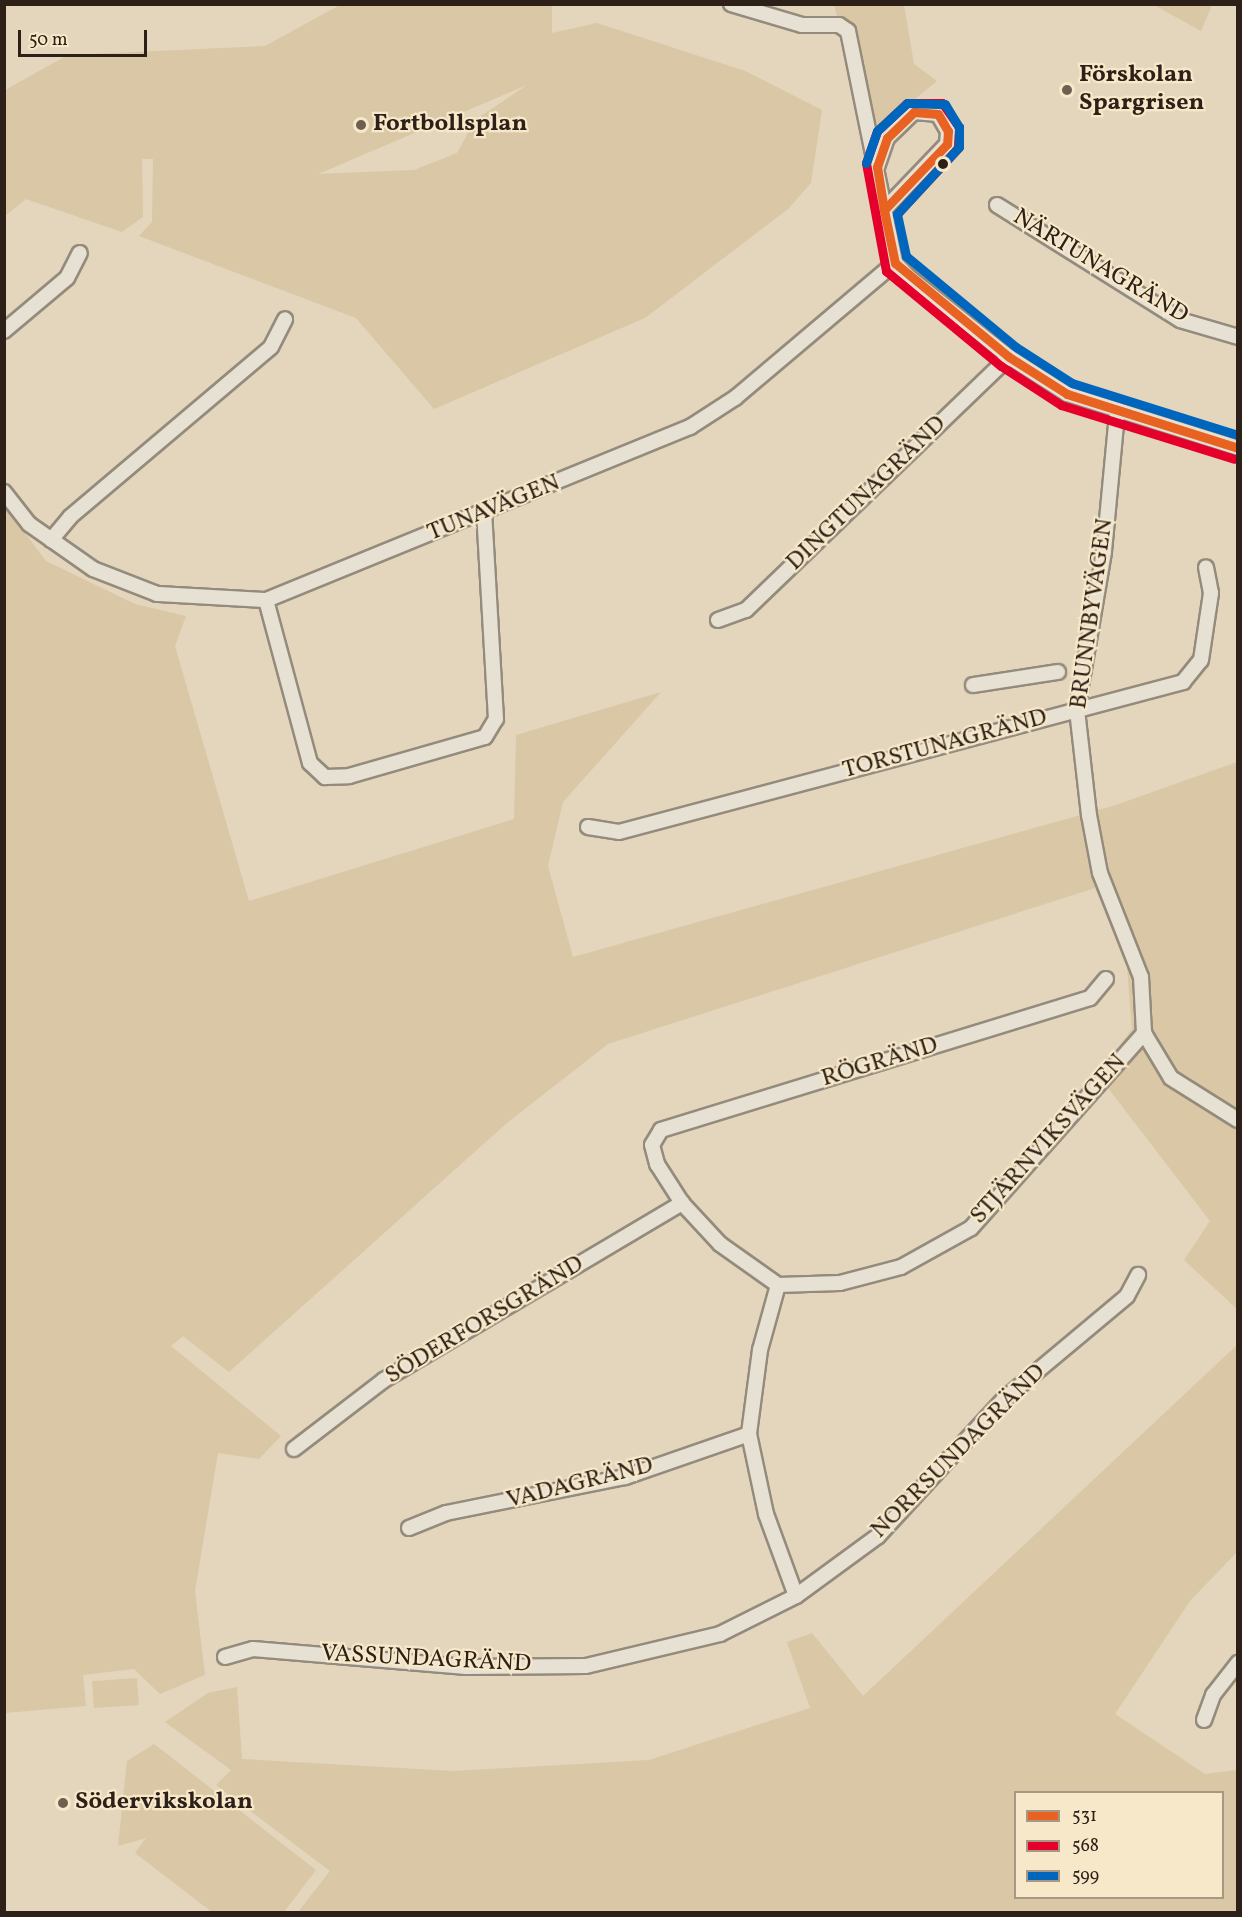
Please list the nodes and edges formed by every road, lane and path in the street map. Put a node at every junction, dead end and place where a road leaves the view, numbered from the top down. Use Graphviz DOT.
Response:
graph roads {
  1 [pos="730,4"];
  2 [pos="878,167"];
  3 [pos="997,205"];
  4 [pos="884,210"];
  5 [pos="80,253"];
  6 [pos="895,263"];
  7 [pos="285,319"];
  8 [pos="4,331"];
  9 [pos="1238,337"];
  10 [pos="1009,357"];
  11 [pos="1118,414"];
  12 [pos="1238,448"];
  13 [pos="4,492"];
  14 [pos="484,513"];
  15 [pos="51,540"];
  16 [pos="1206,567"];
  17 [pos="266,600"];
  18 [pos="718,621"];
  19 [pos="1058,672"];
  20 [pos="973,685"];
  21 [pos="1077,710"];
  22 [pos="588,827"];
  23 [pos="1106,979"];
  24 [pos="1144,1033"];
  25 [pos="1238,1120"];
  26 [pos="682,1203"];
  27 [pos="1138,1275"];
  28 [pos="778,1285"];
  29 [pos="749,1434"];
  30 [pos="294,1449"];
  31 [pos="409,1528"];
  32 [pos="796,1596"];
  33 [pos="225,1657"];
  34 [pos="1238,1663"];
  35 [pos="1204,1720"];
  1 -- 2 [label="street"];
  2 -- 4 [label="street"];
  2 -- 4 [label="street"];
  3 -- 9 [label="street, NÄRTUNAGRÄND"];
  4 -- 6 [label="street"];
  5 -- 8 [label="street"];
  6 -- 10 [label="street"];
  6 -- 14 [label="street, TUNAVÄGEN"];
  7 -- 15 [label="street"];
  10 -- 11 [label="street"];
  10 -- 18 [label="street, DINGTUNAGRÄND"];
  11 -- 12 [label="street"];
  11 -- 21 [label="street, BRUNNBYVÄGEN"];
  13 -- 15 [label="street, TUNAVÄGEN"];
  14 -- 17 [label="street, TUNAVÄGEN"];
  14 -- 17 [label="street"];
  15 -- 17 [label="street, TUNAVÄGEN"];
  16 -- 21 [label="street, TORSTUNAGRÄND"];
  19 -- 20 [label="street"];
  21 -- 22 [label="street, TORSTUNAGRÄND"];
  21 -- 24 [label="street, BRUNNBYVÄGEN"];
  23 -- 26 [label="street, RÖGRÄND"];
  24 -- 25 [label="street, BRUNNBYVÄGEN"];
  24 -- 28 [label="street, STJÄRNVIKSVÄGEN"];
  26 -- 28 [label="street"];
  26 -- 30 [label="street, SÖDERFORSGRÄND"];
  27 -- 32 [label="street, NORRSUNDAGRÄND"];
  28 -- 29 [label="street"];
  29 -- 31 [label="street, VADAGRÄND"];
  29 -- 32 [label="street"];
  32 -- 33 [label="street, VASSUNDAGRÄND"];
  34 -- 35 [label="street"];
}
